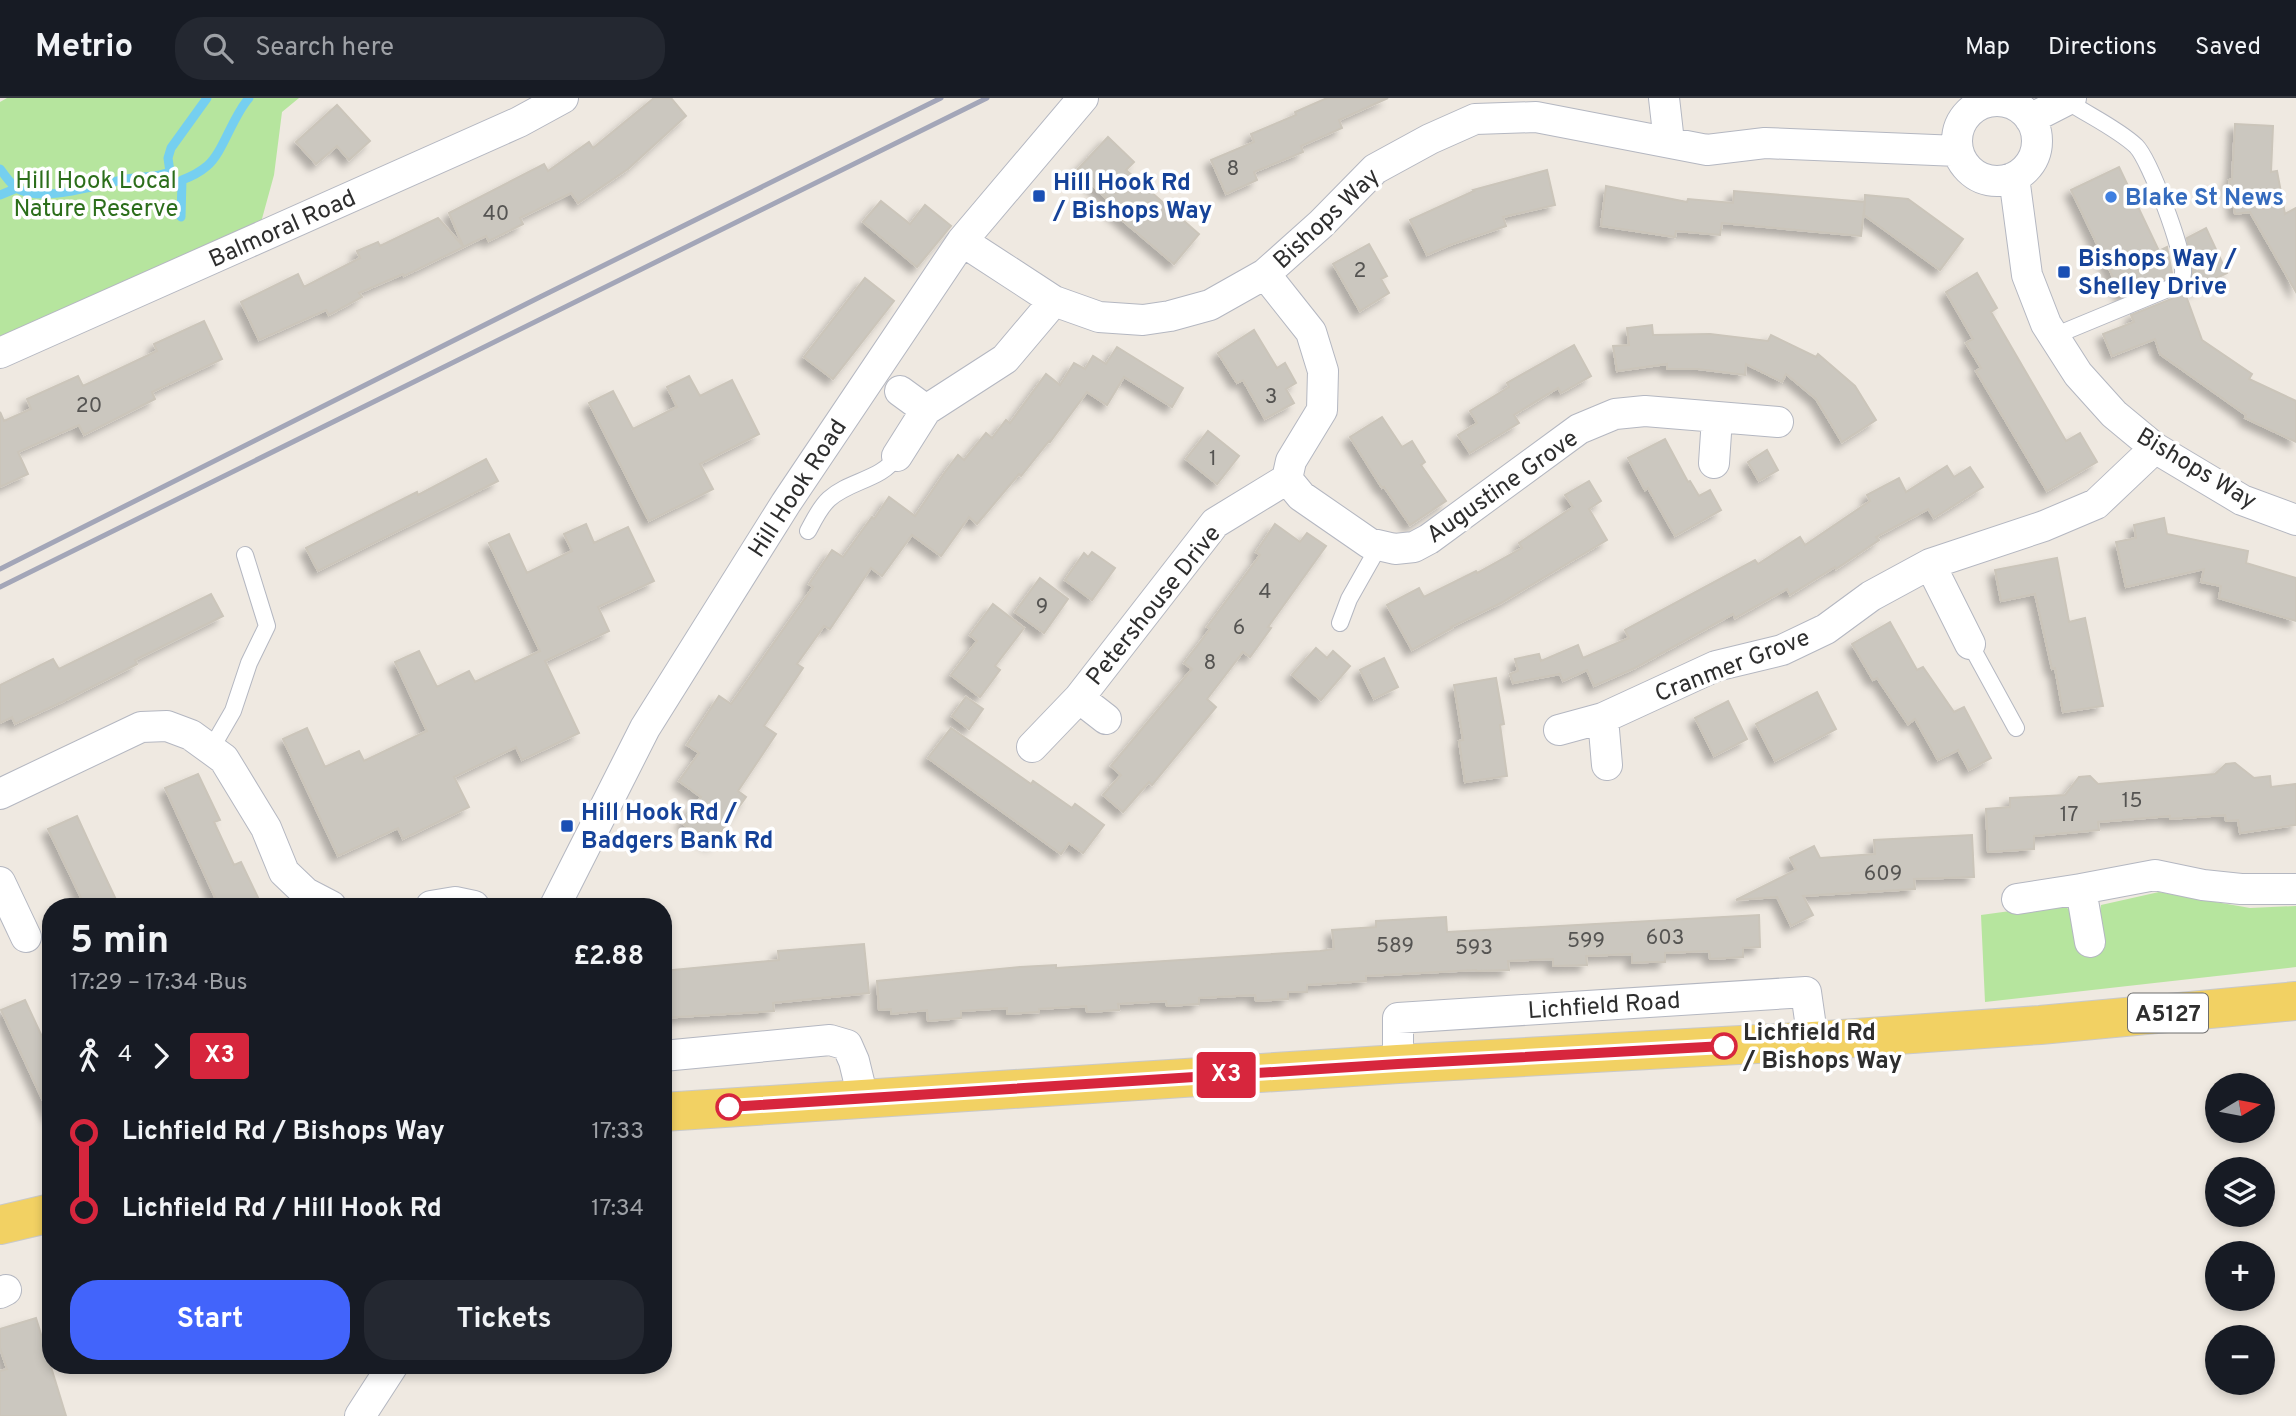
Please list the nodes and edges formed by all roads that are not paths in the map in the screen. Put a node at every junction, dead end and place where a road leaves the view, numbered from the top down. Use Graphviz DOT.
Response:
graph roads {
  1 [pos="562,98"];
  2 [pos="1083,98"];
  3 [pos="1664,98"];
  4 [pos="2069,100"];
  5 [pos="2030,119"];
  6 [pos="1669,142"];
  7 [pos="1958,151"];
  8 [pos="2014,177"];
  9 [pos="962,241"];
  10 [pos="1265,274"];
  11 [pos="1054,301"];
  12 [pos="2054,336"];
  13 [pos="0,354"];
  14 [pos="900,391"];
  15 [pos="926,410"];
  16 [pos="1717,418"];
  17 [pos="1778,422"];
  18 [pos="2155,448"];
  19 [pos="897,456"];
  20 [pos="1714,463"];
  21 [pos="1287,479"];
  22 [pos="2296,520"];
  23 [pos="808,531"];
  24 [pos="1380,546"];
  25 [pos="245,555"];
  26 [pos="1930,564"];
  27 [pos="1340,623"];
  28 [pos="1966,637"];
  29 [pos="1079,698"];
  30 [pos="1603,718"];
  31 [pos="1106,719"];
  32 [pos="2016,728"];
  33 [pos="1559,730"];
  34 [pos="1032,747"];
  35 [pos="211,750"];
  36 [pos="1607,765"];
  37 [pos="0,794"];
  38 [pos="0,882"];
  39 [pos="2081,889"];
  40 [pos="2296,889"];
  41 [pos="314,898"];
  42 [pos="559,898"];
  43 [pos="2017,899"];
  44 [pos="26,937"];
  45 [pos="2090,942"];
  46 [pos="2296,1001"];
  47 [pos="672,1055"];
  48 [pos="863,1098"];
  49 [pos="672,1111"];
  50 [pos="42,1215"];
  51 [pos="0,1225"];
  52 [pos="387,1374"];
  53 [pos="360,1416"];
  1 -- 13 [label="street, Balmoral Road"];
  2 -- 9 [label="street, Hill Hook Road"];
  3 -- 6 [label="street"];
  4 -- 5 [label="street"];
  4 -- 12 [label="lane"];
  5 -- 7 [label="street"];
  5 -- 8 [label="street"];
  6 -- 7 [label="street, Bishops Way"];
  6 -- 10 [label="street, Bishops Way"];
  7 -- 8 [label="street"];
  8 -- 12 [label="street, Bishops Way"];
  9 -- 11 [label="street, Bishops Way"];
  9 -- 42 [label="street, Hill Hook Road"];
  10 -- 11 [label="street, Bishops Way"];
  10 -- 21 [label="street"];
  11 -- 15 [label="street"];
  12 -- 18 [label="street, Bishops Way"];
  14 -- 15 [label="street"];
  15 -- 19 [label="street"];
  16 -- 17 [label="street, Augustine Grove"];
  16 -- 20 [label="street"];
  16 -- 24 [label="street, Augustine Grove"];
  18 -- 22 [label="street, Bishops Way"];
  18 -- 26 [label="street, Cranmer Grove"];
  19 -- 23 [label="lane"];
  21 -- 24 [label="street, Augustine Grove"];
  21 -- 29 [label="street, Petershouse Drive"];
  24 -- 27 [label="lane"];
  25 -- 35 [label="lane"];
  26 -- 28 [label="street"];
  26 -- 30 [label="street, Cranmer Grove"];
  28 -- 32 [label="lane"];
  29 -- 31 [label="street"];
  29 -- 34 [label="street, Petershouse Drive"];
  30 -- 33 [label="street, Cranmer Grove"];
  30 -- 36 [label="street"];
  35 -- 37 [label="street"];
  35 -- 41 [label="street"];
  38 -- 44 [label="street"];
  39 -- 40 [label="street"];
  39 -- 43 [label="street"];
  39 -- 45 [label="street"];
  46 -- 48 [label="main road, Lichfield Road / A5127"];
  47 -- 48 [label="street"];
  48 -- 49 [label="main road, Lichfield Road / A5127"];
  50 -- 51 [label="main road"];
  52 -- 53 [label="street"];
}
